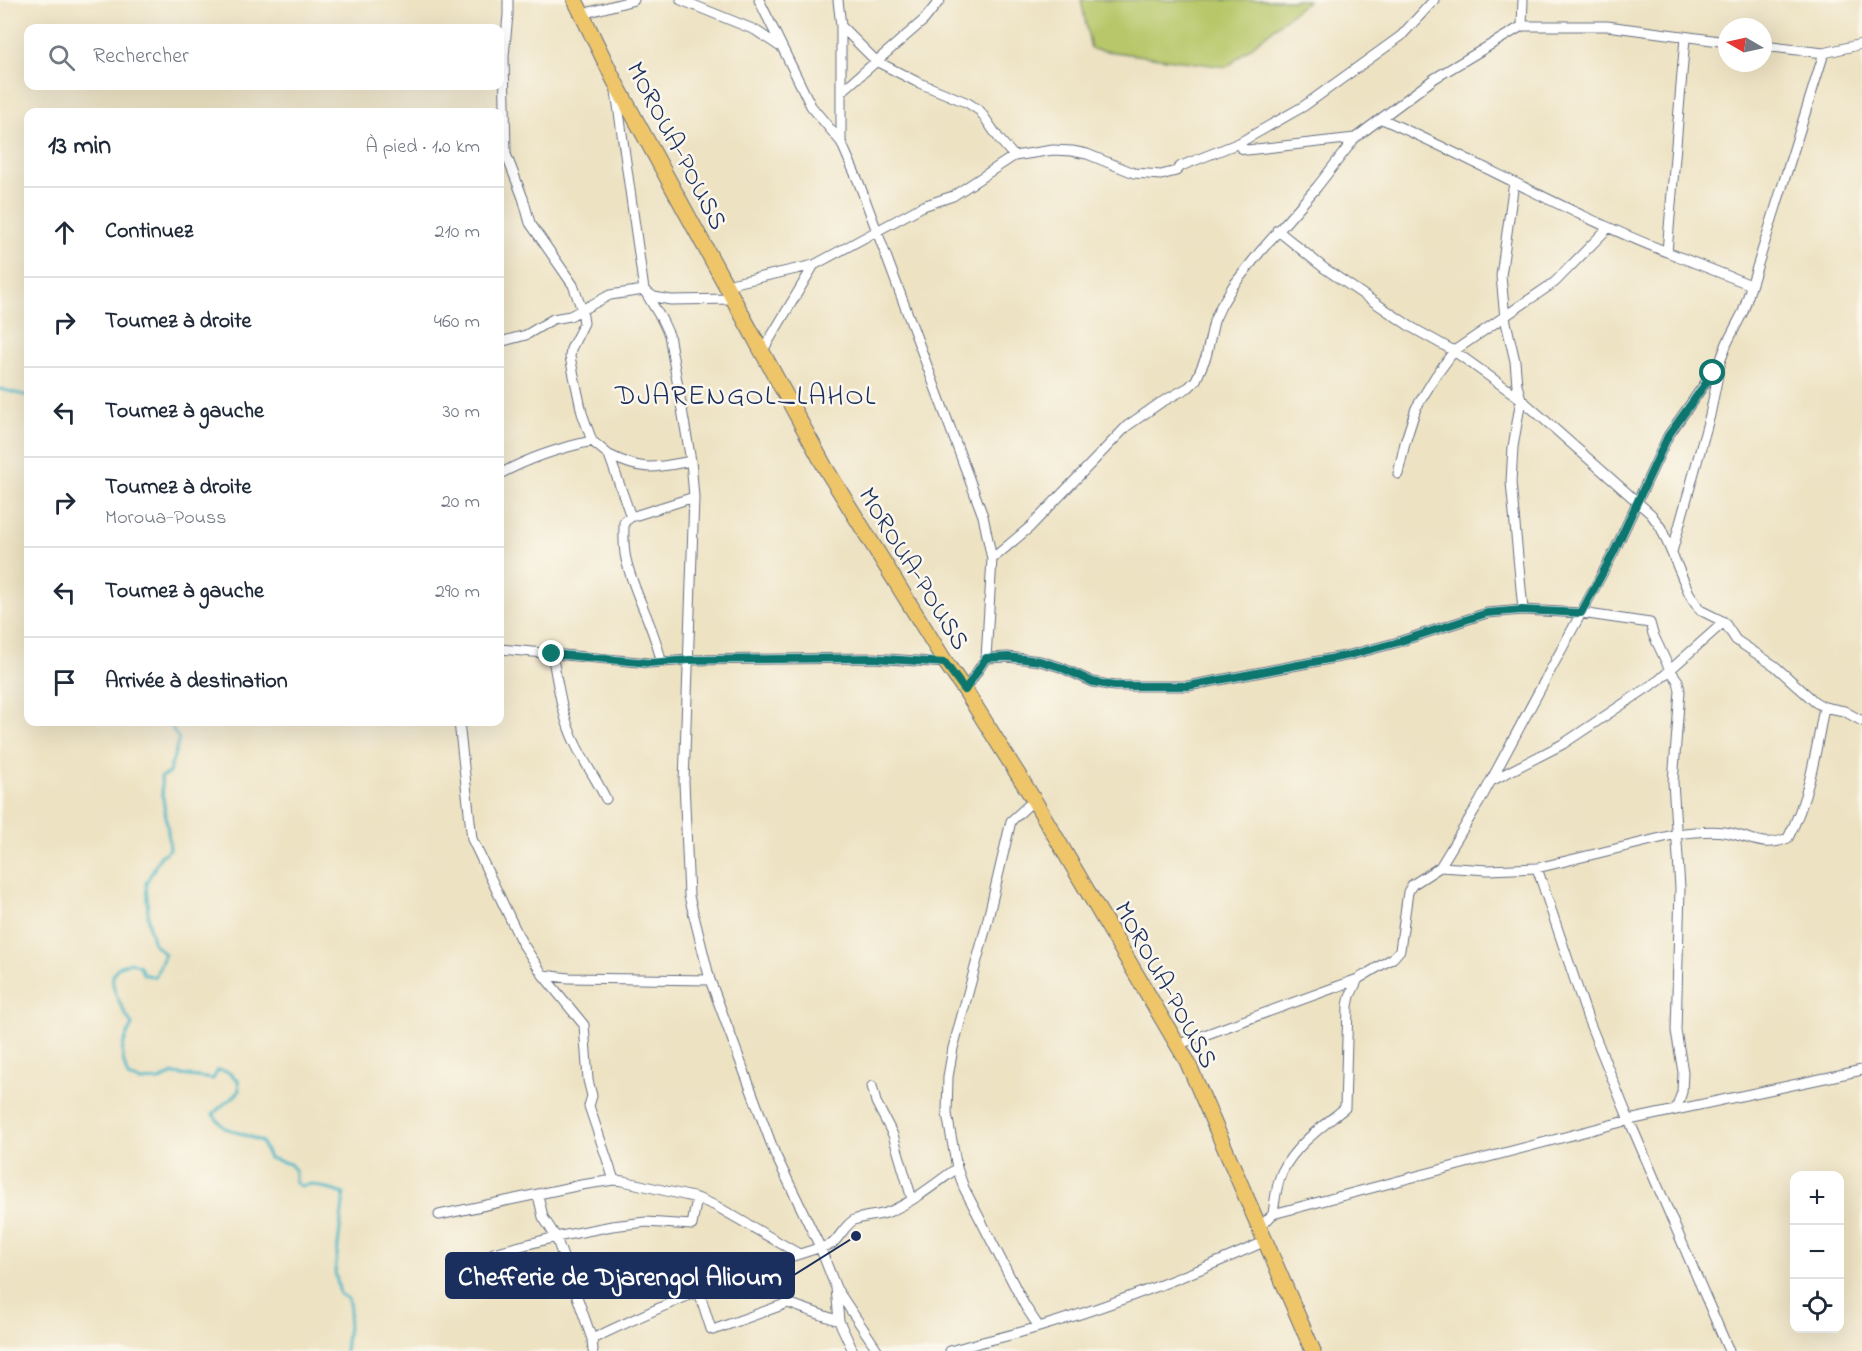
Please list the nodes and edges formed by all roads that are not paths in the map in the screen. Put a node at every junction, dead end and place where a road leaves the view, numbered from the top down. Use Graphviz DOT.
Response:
graph roads {
  1 [pos="508,0"];
  2 [pos="575,0"];
  3 [pos="634,0"];
  4 [pos="681,0"];
  5 [pos="759,0"];
  6 [pos="838,0"];
  7 [pos="940,0"];
  8 [pos="1434,0"];
  9 [pos="1523,0"];
  10 [pos="582,14"];
  11 [pos="841,26"];
  12 [pos="1522,26"];
  13 [pos="1685,38"];
  14 [pos="1718,41"];
  15 [pos="1862,44"];
  16 [pos="1772,47"];
  17 [pos="782,48"];
  18 [pos="1824,53"];
  19 [pos="876,61"];
  20 [pos="614,80"];
  21 [pos="841,92"];
  22 [pos="1382,119"];
  23 [pos="1355,138"];
  24 [pos="841,142"];
  25 [pos="1239,144"];
  26 [pos="1014,156"];
  27 [pos="1514,182"];
  28 [pos="1608,228"];
  29 [pos="1277,230"];
  30 [pos="875,231"];
  31 [pos="1667,252"];
  32 [pos="814,265"];
  33 [pos="726,285"];
  34 [pos="1751,285"];
  35 [pos="644,290"];
  36 [pos="734,299"];
  37 [pos="582,310"];
  38 [pos="1505,318"];
  39 [pos="504,341"];
  40 [pos="1454,351"];
  41 [pos="762,352"];
  42 [pos="1720,362"];
  43 [pos="1521,399"];
  44 [pos="592,441"];
  45 [pos="609,455"];
  46 [pos="691,461"];
  47 [pos="504,472"];
  48 [pos="1398,474"];
  49 [pos="694,497"];
  50 [pos="1638,502"];
  51 [pos="631,517"];
  52 [pos="1672,552"];
  53 [pos="992,559"];
  54 [pos="1522,610"];
  55 [pos="1581,613"];
  56 [pos="1724,622"];
  57 [pos="504,649"];
  58 [pos="552,654"];
  59 [pos="986,658"];
  60 [pos="689,660"];
  61 [pos="661,661"];
  62 [pos="945,663"];
  63 [pos="1670,670"];
  64 [pos="965,690"];
  65 [pos="1824,708"];
  66 [pos="1862,721"];
  67 [pos="459,726"];
  68 [pos="1491,782"];
  69 [pos="606,799"];
  70 [pos="1034,800"];
  71 [pos="1677,834"];
  72 [pos="1440,867"];
  73 [pos="1537,868"];
  74 [pos="543,975"];
  75 [pos="1358,979"];
  76 [pos="710,980"];
  77 [pos="1177,1045"];
  78 [pos="1862,1070"];
  79 [pos="872,1086"];
  80 [pos="1676,1110"];
  81 [pos="1629,1120"];
  82 [pos="957,1168"];
  83 [pos="614,1180"];
  84 [pos="538,1194"];
  85 [pos="697,1198"];
  86 [pos="912,1198"];
  87 [pos="1273,1214"];
  88 [pos="439,1215"];
  89 [pos="1263,1235"];
  90 [pos="556,1237"];
  91 [pos="819,1247"];
  92 [pos="493,1253"];
  93 [pos="799,1254"];
  94 [pos="836,1288"];
  95 [pos="699,1292"];
  96 [pos="839,1321"];
  97 [pos="1039,1327"];
  98 [pos="592,1339"];
  99 [pos="593,1351"];
  100 [pos="854,1351"];
  101 [pos="878,1351"];
  102 [pos="950,1351"];
  103 [pos="1313,1351"];
  104 [pos="1729,1351"];
  1 -- 37 [label="street"];
  2 -- 10 [label="main road, MOROUA-POUSS"];
  3 -- 10 [label="street"];
  4 -- 17 [label="street"];
  5 -- 17 [label="street"];
  6 -- 11 [label="street"];
  7 -- 19 [label="street"];
  8 -- 25 [label="street"];
  9 -- 12 [label="street"];
  10 -- 20 [label="main road, MOROUA-POUSS"];
  11 -- 19 [label="street"];
  11 -- 21 [label="street"];
  12 -- 13 [label="street"];
  12 -- 22 [label="street"];
  13 -- 14 [label="street"];
  13 -- 31 [label="street"];
  15 -- 18 [label="street"];
  16 -- 18 [label="street"];
  17 -- 24 [label="street"];
  18 -- 34 [label="street"];
  19 -- 21 [label="street"];
  19 -- 26 [label="street"];
  20 -- 33 [label="main road, MOROUA-POUSS"];
  20 -- 35 [label="street"];
  21 -- 24 [label="street"];
  22 -- 23 [label="street"];
  22 -- 27 [label="street"];
  23 -- 25 [label="street"];
  23 -- 29 [label="street"];
  24 -- 30 [label="street"];
  25 -- 26 [label="street"];
  26 -- 30 [label="street"];
  27 -- 28 [label="street"];
  27 -- 38 [label="street"];
  28 -- 31 [label="street"];
  28 -- 38 [label="street"];
  29 -- 40 [label="street"];
  29 -- 53 [label="street"];
  30 -- 32 [label="street"];
  30 -- 53 [label="street"];
  31 -- 34 [label="street"];
  32 -- 33 [label="street"];
  32 -- 41 [label="street"];
  33 -- 36 [label="main road, MOROUA-POUSS"];
  34 -- 42 [label="street"];
  35 -- 36 [label="street"];
  35 -- 37 [label="street"];
  35 -- 46 [label="street"];
  36 -- 41 [label="main road, MOROUA-POUSS"];
  37 -- 39 [label="street"];
  37 -- 44 [label="street"];
  38 -- 40 [label="street"];
  38 -- 43 [label="street"];
  40 -- 43 [label="street"];
  40 -- 48 [label="street"];
  41 -- 62 [label="main road, MOROUA-POUSS"];
  42 -- 50 [label="street"];
  42 -- 52 [label="street"];
  43 -- 50 [label="street"];
  43 -- 54 [label="street"];
  44 -- 45 [label="street"];
  44 -- 47 [label="street"];
  45 -- 46 [label="street"];
  45 -- 51 [label="street"];
  46 -- 49 [label="street"];
  49 -- 51 [label="street"];
  49 -- 60 [label="street"];
  50 -- 52 [label="street"];
  50 -- 55 [label="street"];
  51 -- 61 [label="street"];
  52 -- 56 [label="street"];
  53 -- 59 [label="street"];
  54 -- 55 [label="street"];
  54 -- 59 [label="street"];
  55 -- 63 [label="street"];
  55 -- 68 [label="street"];
  56 -- 63 [label="street"];
  56 -- 65 [label="street"];
  57 -- 58 [label="street"];
  58 -- 61 [label="street"];
  58 -- 69 [label="street"];
  59 -- 64 [label="street"];
  60 -- 61 [label="street"];
  60 -- 62 [label="street"];
  60 -- 76 [label="street"];
  62 -- 64 [label="main road, MOROUA-POUSS"];
  63 -- 68 [label="street"];
  63 -- 71 [label="street"];
  64 -- 70 [label="main road, MOROUA-POUSS"];
  65 -- 66 [label="street"];
  65 -- 71 [label="street"];
  67 -- 74 [label="street"];
  68 -- 72 [label="street"];
  70 -- 77 [label="main road, MOROUA-POUSS"];
  70 -- 82 [label="street"];
  71 -- 73 [label="street"];
  71 -- 80 [label="street"];
  72 -- 73 [label="street"];
  72 -- 75 [label="street"];
  73 -- 81 [label="street"];
  74 -- 76 [label="street"];
  74 -- 83 [label="street"];
  75 -- 77 [label="street"];
  75 -- 87 [label="street"];
  76 -- 91 [label="street"];
  77 -- 89 [label="main road, MOROUA-POUSS"];
  78 -- 80 [label="street"];
  79 -- 86 [label="street"];
  80 -- 81 [label="street"];
  81 -- 87 [label="street"];
  81 -- 104 [label="street"];
  82 -- 86 [label="street"];
  82 -- 97 [label="street"];
  83 -- 84 [label="street"];
  83 -- 85 [label="street"];
  84 -- 88 [label="street"];
  84 -- 90 [label="street"];
  85 -- 90 [label="street"];
  85 -- 93 [label="street"];
  86 -- 91 [label="street"];
  87 -- 89 [label="street"];
  89 -- 97 [label="street"];
  89 -- 103 [label="main road, MOROUA-POUSS"];
  90 -- 92 [label="street"];
  90 -- 98 [label="street"];
  91 -- 93 [label="street"];
  91 -- 94 [label="street"];
  93 -- 95 [label="street"];
  94 -- 96 [label="street"];
  94 -- 101 [label="street"];
  95 -- 96 [label="street"];
  95 -- 98 [label="street"];
  96 -- 100 [label="street"];
  97 -- 102 [label="street"];
  98 -- 99 [label="street"];
}
